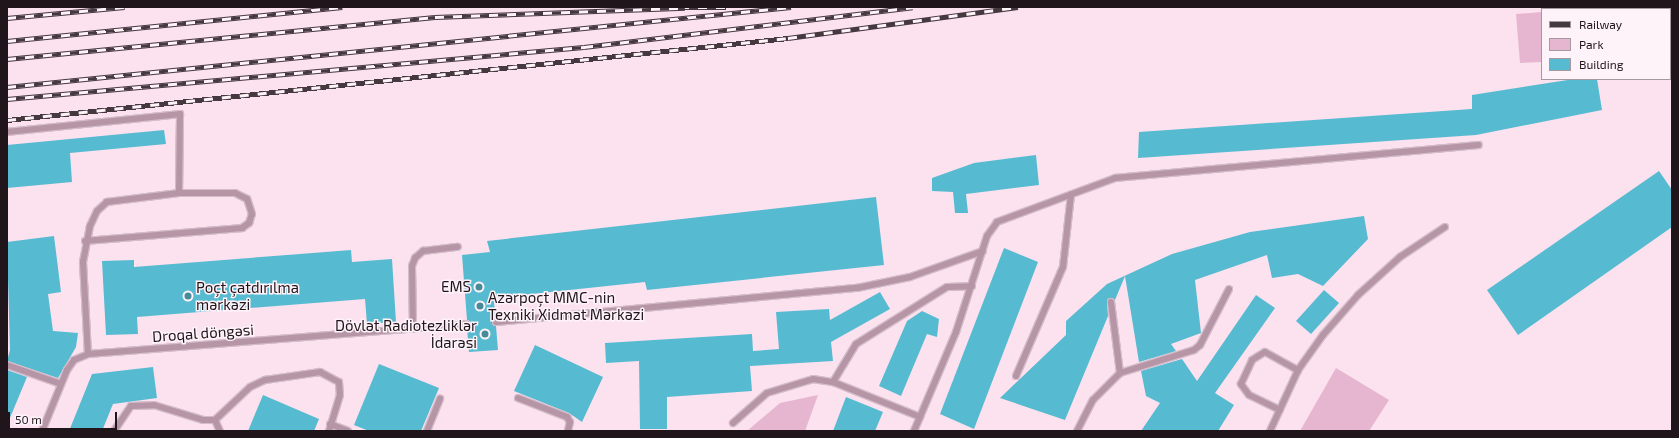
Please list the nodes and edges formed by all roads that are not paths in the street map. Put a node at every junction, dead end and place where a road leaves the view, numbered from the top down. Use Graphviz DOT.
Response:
graph roads {
  1 [pos="7,132"];
  2 [pos="1479,145"];
  3 [pos="179,193"];
  4 [pos="1071,194"];
  5 [pos="1445,227"];
  6 [pos="85,241"];
  7 [pos="458,247"];
  8 [pos="983,251"];
  9 [pos="972,286"];
  10 [pos="1229,289"];
  11 [pos="1111,302"];
  12 [pos="496,322"];
  13 [pos="467,324"];
  14 [pos="413,329"];
  15 [pos="88,354"];
  16 [pos="7,365"];
  17 [pos="1298,370"];
  18 [pos="1120,374"];
  19 [pos="1016,376"];
  20 [pos="833,382"];
  21 [pos="61,384"];
  22 [pos="518,398"];
  23 [pos="440,399"];
  24 [pos="1280,410"];
  25 [pos="920,417"];
  26 [pos="215,420"];
  27 [pos="733,423"];
  28 [pos="330,424"];
  29 [pos="42,431"];
  30 [pos="114,431"];
  31 [pos="220,431"];
  32 [pos="329,431"];
  33 [pos="348,431"];
  34 [pos="427,431"];
  35 [pos="568,431"];
  36 [pos="914,431"];
  37 [pos="1077,431"];
  38 [pos="1270,431"];
  1 -- 3 [label="lane"];
  2 -- 4 [label="lane"];
  3 -- 6 [label="lane"];
  3 -- 6 [label="lane"];
  4 -- 8 [label="lane"];
  4 -- 19 [label="lane"];
  5 -- 17 [label="lane"];
  6 -- 15 [label="lane"];
  7 -- 14 [label="lane"];
  8 -- 9 [label="lane"];
  8 -- 12 [label="lane"];
  9 -- 20 [label="lane"];
  9 -- 25 [label="lane"];
  10 -- 18 [label="lane"];
  11 -- 18 [label="lane"];
  13 -- 14 [label="lane, Droqal döngəsi"];
  14 -- 15 [label="lane, Droqal döngəsi"];
  15 -- 21 [label="lane, Droqal döngəsi"];
  16 -- 21 [label="lane"];
  17 -- 24 [label="lane"];
  17 -- 24 [label="lane"];
  18 -- 37 [label="lane"];
  20 -- 25 [label="lane"];
  20 -- 27 [label="lane"];
  21 -- 29 [label="lane, Droqal döngəsi"];
  22 -- 35 [label="lane"];
  23 -- 34 [label="lane"];
  24 -- 38 [label="lane"];
  25 -- 36 [label="lane"];
  26 -- 28 [label="lane"];
  26 -- 30 [label="lane"];
  26 -- 31 [label="lane"];
  28 -- 32 [label="lane"];
  28 -- 33 [label="lane"];
}
